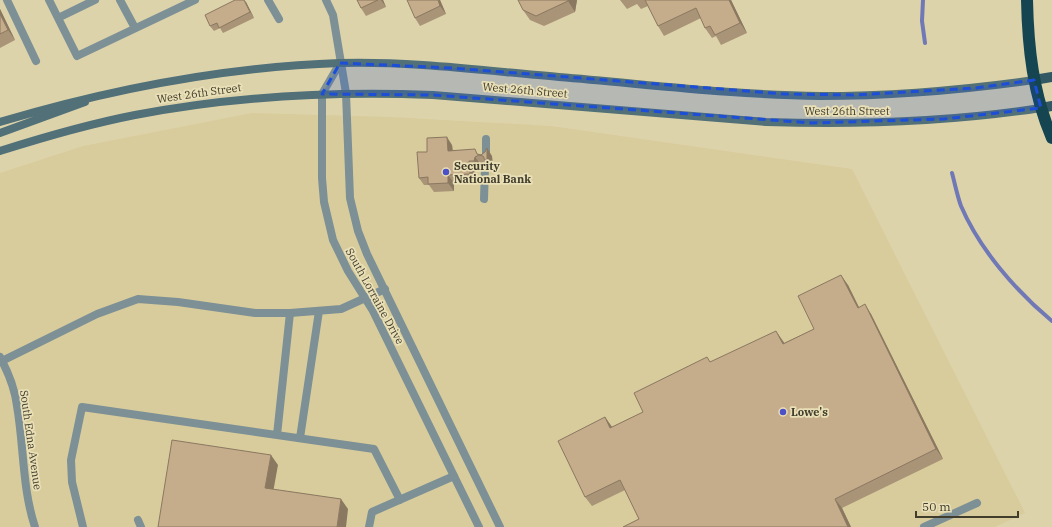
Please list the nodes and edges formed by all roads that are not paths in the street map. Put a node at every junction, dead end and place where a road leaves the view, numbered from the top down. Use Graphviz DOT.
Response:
graph roads {
  1 [pos="7,0"];
  2 [pos="49,0"];
  3 [pos="95,0"];
  4 [pos="120,0"];
  5 [pos="195,0"];
  6 [pos="268,0"];
  7 [pos="326,0"];
  8 [pos="1027,0"];
  9 [pos="58,18"];
  10 [pos="279,19"];
  11 [pos="135,28"];
  12 [pos="36,61"];
  13 [pos="340,63"];
  14 [pos="1052,77"];
  15 [pos="1034,80"];
  16 [pos="114,92"];
  17 [pos="346,93"];
  18 [pos="322,94"];
  19 [pos="1047,107"];
  20 [pos="0,122"];
  21 [pos="0,133"];
  22 [pos="1052,138"];
  23 [pos="486,139"];
  24 [pos="0,151"];
  25 [pos="486,157"];
  26 [pos="485,168"];
  27 [pos="484,199"];
  28 [pos="385,289"];
  29 [pos="364,299"];
  30 [pos="319,311"];
  31 [pos="290,313"];
  32 [pos="1,360"];
  33 [pos="277,435"];
  34 [pos="300,438"];
  35 [pos="454,476"];
  36 [pos="400,500"];
  37 [pos="977,503"];
  38 [pos="36,527"];
  39 [pos="83,527"];
  40 [pos="369,527"];
  41 [pos="479,527"];
  42 [pos="500,527"];
  43 [pos="924,527"];
  1 -- 12 [label="street"];
  2 -- 9 [label="street"];
  3 -- 9 [label="street"];
  4 -- 11 [label="street"];
  5 -- 11 [label="street"];
  6 -- 10 [label="street"];
  7 -- 13 [label="street, South Lorraine Drive"];
  8 -- 15 [label="highway"];
  9 -- 11 [label="street"];
  13 -- 15 [label="main road, West 26th Street"];
  13 -- 16 [label="main road, West 26th Street"];
  13 -- 17 [label="street, South Lorraine Drive"];
  13 -- 18 [label="street, South Lorraine Drive"];
  14 -- 15 [label="main road, West 26th Street"];
  15 -- 19 [label="highway"];
  16 -- 20 [label="main road, West 26th Street"];
  16 -- 21 [label="main road"];
  17 -- 18 [label="main road, West 26th Street"];
  17 -- 19 [label="main road, West 26th Street"];
  17 -- 28 [label="street, South Lorraine Drive"];
  18 -- 24 [label="main road, West 26th Street"];
  18 -- 29 [label="street, South Lorraine Drive"];
  19 -- 22 [label="highway"];
  23 -- 25 [label="street"];
  26 -- 27 [label="street"];
  28 -- 29 [label="street"];
  28 -- 42 [label="street, South Lorraine Drive"];
  29 -- 30 [label="street"];
  29 -- 35 [label="street, South Lorraine Drive"];
  30 -- 31 [label="street"];
  30 -- 34 [label="street"];
  31 -- 32 [label="street"];
  31 -- 33 [label="street"];
  32 -- 38 [label="street, South Edna Avenue"];
  33 -- 34 [label="street"];
  33 -- 39 [label="street"];
  34 -- 36 [label="street"];
  35 -- 36 [label="street"];
  35 -- 41 [label="street, South Lorraine Drive"];
  36 -- 40 [label="street"];
  37 -- 43 [label="street"];
}
